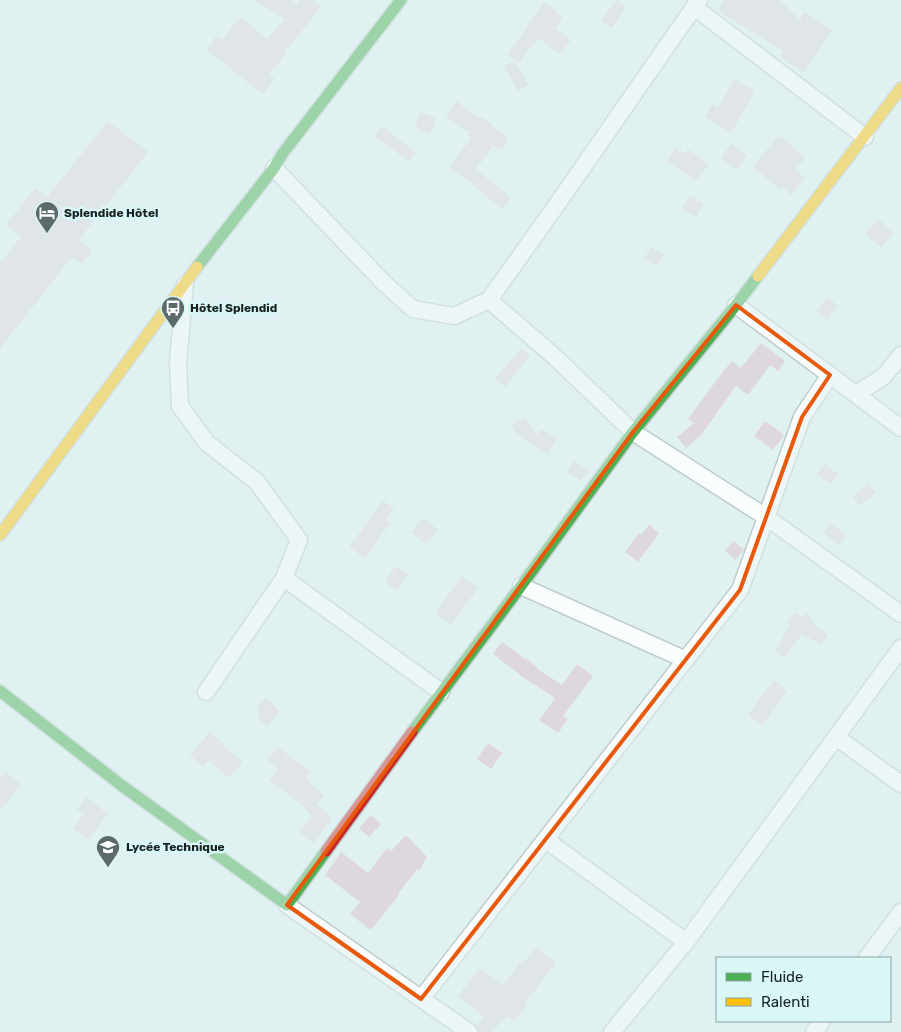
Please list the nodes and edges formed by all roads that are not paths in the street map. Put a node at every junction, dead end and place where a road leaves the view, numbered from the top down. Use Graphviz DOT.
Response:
graph roads {
  1 [pos="401,0"];
  2 [pos="696,4"];
  3 [pos="901,88"];
  4 [pos="865,137"];
  5 [pos="274,168"];
  6 [pos="185,283"];
  7 [pos="489,300"];
  8 [pos="736,305"];
  9 [pos="901,355"];
  10 [pos="830,375"];
  11 [pos="856,394"];
  12 [pos="901,428"];
  13 [pos="633,432"];
  14 [pos="766,517"];
  15 [pos="0,535"];
  16 [pos="284,578"];
  17 [pos="521,586"];
  18 [pos="901,614"];
  19 [pos="901,648"];
  20 [pos="686,660"];
  21 [pos="0,691"];
  22 [pos="206,692"];
  23 [pos="441,692"];
  24 [pos="836,737"];
  25 [pos="901,784"];
  26 [pos="546,840"];
  27 [pos="287,905"];
  28 [pos="901,912"];
  29 [pos="686,942"];
  30 [pos="869,957"];
  31 [pos="421,999"];
  32 [pos="469,1032"];
  33 [pos="612,1032"];
  1 -- 5 [label="street"];
  2 -- 4 [label="street"];
  2 -- 7 [label="street"];
  3 -- 4 [label="street"];
  4 -- 8 [label="street"];
  5 -- 6 [label="street"];
  5 -- 7 [label="street"];
  6 -- 15 [label="street"];
  6 -- 16 [label="street"];
  7 -- 13 [label="street"];
  8 -- 10 [label="street"];
  8 -- 13 [label="street"];
  9 -- 11 [label="street"];
  10 -- 11 [label="street"];
  10 -- 14 [label="street"];
  11 -- 12 [label="street"];
  13 -- 14 [label="street"];
  13 -- 17 [label="street"];
  14 -- 18 [label="street"];
  14 -- 20 [label="street"];
  16 -- 22 [label="street"];
  16 -- 23 [label="street"];
  17 -- 20 [label="street"];
  17 -- 23 [label="street"];
  19 -- 24 [label="street"];
  20 -- 26 [label="street"];
  21 -- 27 [label="street"];
  23 -- 27 [label="street"];
  24 -- 25 [label="street"];
  24 -- 29 [label="street"];
  26 -- 29 [label="street"];
  26 -- 31 [label="street"];
  27 -- 31 [label="street"];
  28 -- 30 [label="street"];
  29 -- 33 [label="street"];
  31 -- 32 [label="street"];
}
